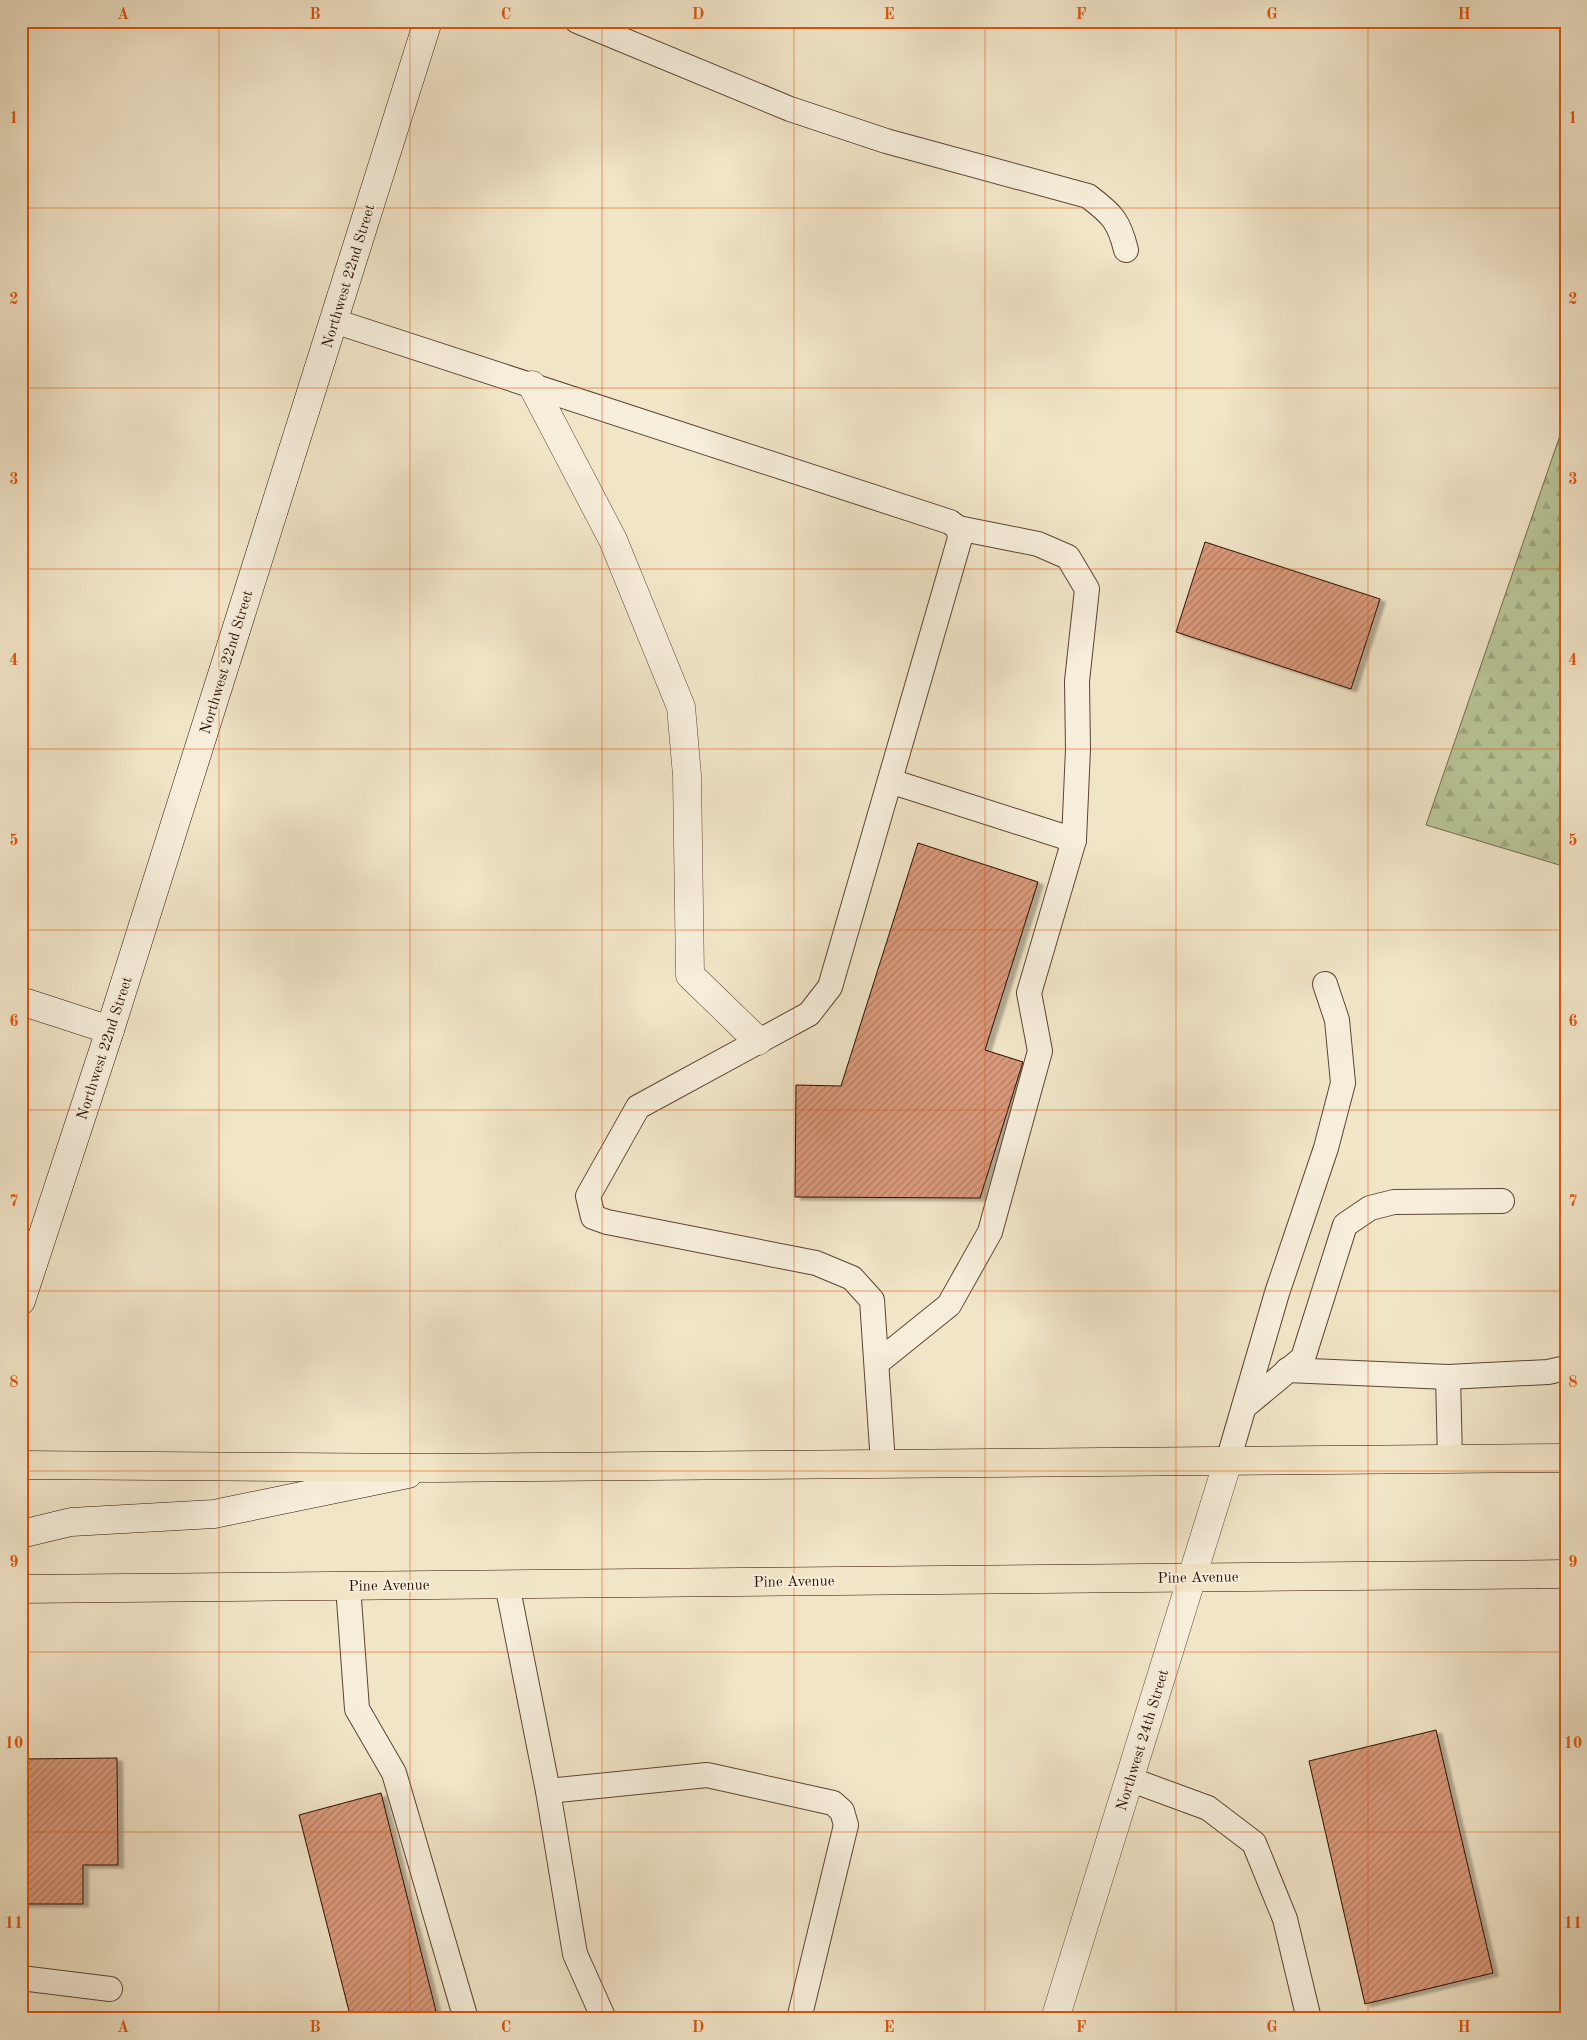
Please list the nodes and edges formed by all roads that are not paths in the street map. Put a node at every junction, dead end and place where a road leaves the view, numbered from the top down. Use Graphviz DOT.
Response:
graph roads {
  1 [pos="428,21"];
  2 [pos="577,21"];
  3 [pos="1126,250"];
  4 [pos="334,321"];
  5 [pos="532,385"];
  6 [pos="958,528"];
  7 [pos="890,781"];
  8 [pos="1074,840"];
  9 [pos="1324,984"];
  10 [pos="21,1001"];
  11 [pos="110,1030"];
  12 [pos="758,1041"];
  13 [pos="1502,1201"];
  14 [pos="21,1301"];
  15 [pos="877,1363"];
  16 [pos="1566,1368"];
  17 [pos="1287,1370"];
  18 [pos="1448,1377"];
  19 [pos="1244,1407"];
  20 [pos="1566,1457"];
  21 [pos="1450,1459"];
  22 [pos="1228,1461"];
  23 [pos="882,1464"];
  24 [pos="21,1465"];
  25 [pos="434,1468"];
  26 [pos="21,1534"];
  27 [pos="1566,1574"];
  28 [pos="1193,1578"];
  29 [pos="508,1584"];
  30 [pos="348,1586"];
  31 [pos="21,1589"];
  32 [pos="1130,1779"];
  33 [pos="548,1791"];
  34 [pos="21,1978"];
  35 [pos="110,1989"];
  36 [pos="466,2019"];
  37 [pos="604,2019"];
  38 [pos="799,2019"];
  39 [pos="1055,2019"];
  40 [pos="1309,2019"];
  1 -- 4 [label="street, Northwest 22nd Street"];
  2 -- 3 [label="lane"];
  4 -- 5 [label="lane"];
  4 -- 11 [label="street, Northwest 22nd Street"];
  5 -- 6 [label="lane"];
  5 -- 12 [label="street"];
  6 -- 7 [label="lane"];
  6 -- 8 [label="lane"];
  7 -- 8 [label="lane"];
  7 -- 12 [label="lane"];
  8 -- 15 [label="lane"];
  9 -- 19 [label="lane"];
  10 -- 11 [label="street"];
  11 -- 14 [label="street, Northwest 22nd Street"];
  12 -- 15 [label="lane"];
  13 -- 17 [label="lane"];
  15 -- 23 [label="lane"];
  16 -- 18 [label="lane"];
  17 -- 18 [label="lane"];
  17 -- 19 [label="lane"];
  18 -- 21 [label="lane"];
  19 -- 22 [label="lane"];
  20 -- 21 [label="highway"];
  21 -- 22 [label="highway"];
  22 -- 23 [label="highway"];
  22 -- 28 [label="street, Northwest 24th Street"];
  23 -- 25 [label="highway"];
  24 -- 25 [label="highway"];
  25 -- 26 [label="street"];
  27 -- 28 [label="highway, Pine Avenue"];
  28 -- 29 [label="highway, Pine Avenue"];
  28 -- 32 [label="street, Northwest 24th Street"];
  29 -- 30 [label="highway, Pine Avenue"];
  29 -- 33 [label="lane"];
  30 -- 31 [label="highway, Pine Avenue"];
  30 -- 36 [label="lane"];
  32 -- 39 [label="street, Northwest 24th Street"];
  32 -- 40 [label="lane"];
  33 -- 37 [label="lane"];
  33 -- 38 [label="lane"];
  34 -- 35 [label="lane"];
}
